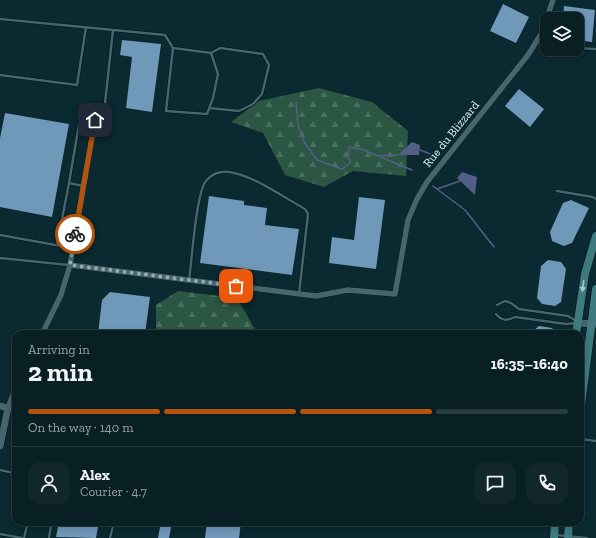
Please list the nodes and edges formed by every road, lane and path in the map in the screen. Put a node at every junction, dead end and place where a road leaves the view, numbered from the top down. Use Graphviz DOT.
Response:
graph roads {
  1 [pos="552,0"];
  2 [pos="549,12"];
  3 [pos="0,19"];
  4 [pos="86,27"];
  5 [pos="113,30"];
  6 [pos="540,41"];
  7 [pos="173,48"];
  8 [pos="584,48"];
  9 [pos="596,49"];
  10 [pos="211,53"];
  11 [pos="0,76"];
  12 [pos="105,103"];
  13 [pos="209,108"];
  14 [pos="95,120"];
  15 [pos="69,183"];
  16 [pos="83,186"];
  17 [pos="557,191"];
  18 [pos="596,199"];
  19 [pos="0,235"];
  20 [pos="596,236"];
  21 [pos="57,245"];
  22 [pos="72,248"];
  23 [pos="0,258"];
  24 [pos="70,265"];
  25 [pos="189,280"];
  26 [pos="596,289"];
  27 [pos="299,294"];
  28 [pos="497,305"];
  29 [pos="496,314"];
  30 [pos="578,323"];
  31 [pos="594,324"];
  32 [pos="44,330"];
  33 [pos="577,330"];
  34 [pos="584,388"];
  35 [pos="12,396"];
  36 [pos="0,406"];
  37 [pos="8,406"];
  38 [pos="12,406"];
  39 [pos="584,440"];
  40 [pos="596,441"];
  41 [pos="0,446"];
  42 [pos="0,470"];
  43 [pos="12,472"];
  44 [pos="27,526"];
  45 [pos="51,526"];
  46 [pos="113,526"];
  47 [pos="555,526"];
  48 [pos="569,526"];
  49 [pos="0,534"];
  50 [pos="554,536"];
  51 [pos="14,537"];
  52 [pos="568,537"];
  53 [pos="23,538"];
  54 [pos="49,538"];
  55 [pos="110,538"];
  56 [pos="587,538"];
  1 -- 2 [label="street, Rue du Blizzard"];
  3 -- 4 [label="lane"];
  4 -- 5 [label="lane"];
  4 -- 11 [label="lane"];
  5 -- 7 [label="lane"];
  5 -- 12 [label="lane"];
  6 -- 27 [label="street, Rue du Blizzard"];
  7 -- 10 [label="lane"];
  7 -- 13 [label="lane"];
  8 -- 9 [label="lane"];
  10 -- 13 [label="lane"];
  10 -- 13 [label="lane"];
  14 -- 15 [label="lane"];
  14 -- 16 [label="street"];
  15 -- 16 [label="lane"];
  15 -- 21 [label="lane"];
  16 -- 22 [label="street"];
  17 -- 18 [label="lane"];
  19 -- 21 [label="lane"];
  20 -- 30 [label="main road, one-way"];
  21 -- 22 [label="lane"];
  22 -- 24 [label="street"];
  23 -- 24 [label="lane"];
  24 -- 25 [label="street"];
  24 -- 32 [label="street"];
  25 -- 27 [label="street"];
  25 -- 27 [label="lane"];
  26 -- 31 [label="main road"];
  28 -- 30 [label="lane"];
  29 -- 30 [label="lane"];
  30 -- 31 [label="street"];
  30 -- 33 [label="main road"];
  31 -- 34 [label="main road"];
  35 -- 37 [label="street"];
  36 -- 37 [label="street"];
  37 -- 38 [label="lane"];
  37 -- 41 [label="street"];
  39 -- 40 [label="lane"];
  42 -- 43 [label="lane"];
  44 -- 53 [label="lane"];
  45 -- 54 [label="lane"];
  46 -- 55 [label="lane"];
  47 -- 50 [label="main road"];
  48 -- 52 [label="main road"];
  49 -- 51 [label="lane"];
  50 -- 52 [label="lane"];
  51 -- 53 [label="lane"];
  52 -- 56 [label="lane"];
}
